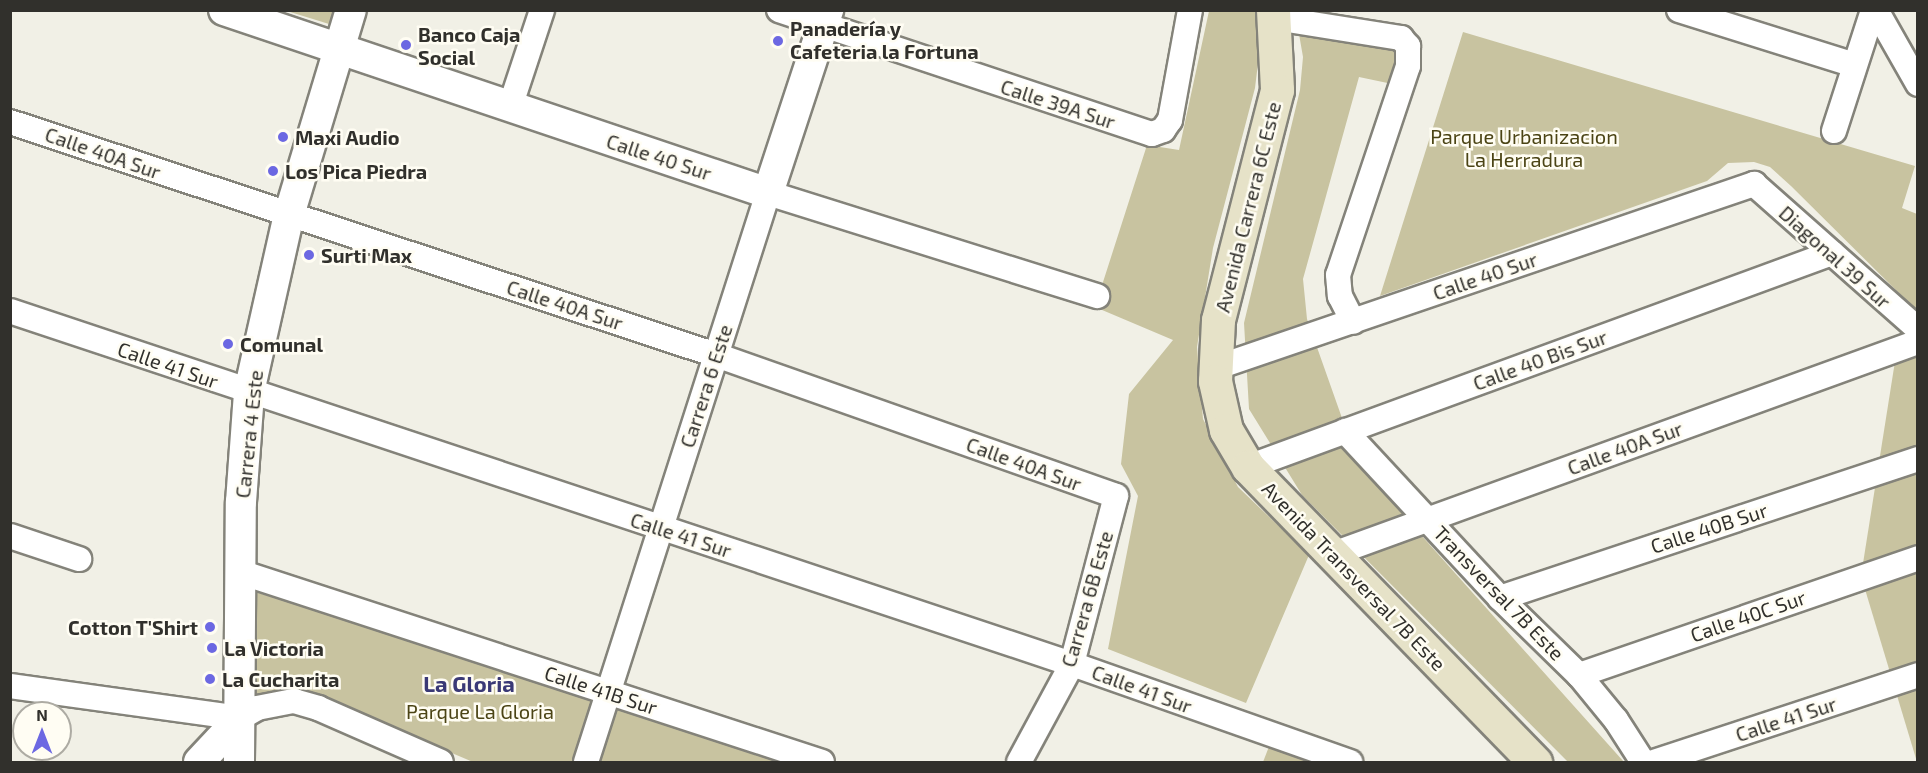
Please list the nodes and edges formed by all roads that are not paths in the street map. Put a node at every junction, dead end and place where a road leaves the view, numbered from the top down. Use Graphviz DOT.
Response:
graph roads {
  1 [pos="224,10"];
  2 [pos="351,10"];
  3 [pos="542,10"];
  4 [pos="779,10"];
  5 [pos="1190,10"];
  6 [pos="1679,10"];
  7 [pos="1874,10"];
  8 [pos="1274,14"];
  9 [pos="826,18"];
  10 [pos="338,49"];
  11 [pos="1855,65"];
  12 [pos="1917,84"];
  13 [pos="510,107"];
  14 [pos="10,122"];
  15 [pos="1834,131"];
  16 [pos="1754,184"];
  17 [pos="768,193"];
  18 [pos="289,215"];
  19 [pos="1832,254"];
  20 [pos="1097,296"];
  21 [pos="10,311"];
  22 [pos="1353,322"];
  23 [pos="1917,329"];
  24 [pos="1917,342"];
  25 [pos="717,355"];
  26 [pos="1215,368"];
  27 [pos="249,392"];
  28 [pos="1345,431"];
  29 [pos="1917,459"];
  30 [pos="1248,467"];
  31 [pos="1116,496"];
  32 [pos="1428,520"];
  33 [pos="661,528"];
  34 [pos="10,536"];
  35 [pos="1333,554"];
  36 [pos="1917,558"];
  37 [pos="79,560"];
  38 [pos="243,573"];
  39 [pos="1500,598"];
  40 [pos="1072,664"];
  41 [pos="1579,675"];
  42 [pos="1917,675"];
  43 [pos="10,686"];
  44 [pos="608,693"];
  45 [pos="240,718"];
  46 [pos="419,757"];
  47 [pos="199,762"];
  48 [pos="239,762"];
  49 [pos="441,762"];
  50 [pos="586,762"];
  51 [pos="822,762"];
  52 [pos="1019,762"];
  53 [pos="1350,762"];
  54 [pos="1535,762"];
  55 [pos="1643,762"];
  56 [pos="1654,762"];
  1 -- 10 [label="street, Calle 40 Sur"];
  2 -- 10 [label="street, Carrera 4 Este"];
  3 -- 13 [label="street"];
  4 -- 9 [label="street, Calle 39A Sur"];
  5 -- 9 [label="street, Calle 39A Sur"];
  6 -- 11 [label="street"];
  7 -- 11 [label="street"];
  7 -- 12 [label="street"];
  8 -- 22 [label="street"];
  8 -- 26 [label="main road, Avenida Carrera 6C Este"];
  9 -- 17 [label="street, Carrera 6 Este"];
  10 -- 13 [label="street, Calle 40 Sur"];
  10 -- 18 [label="street, Carrera 4 Este"];
  11 -- 15 [label="street"];
  13 -- 17 [label="street, Calle 40 Sur"];
  14 -- 18 [label="street, Calle 40A Sur"];
  16 -- 19 [label="street, Diagonal 39 Sur"];
  16 -- 22 [label="street, Calle 40 Sur"];
  17 -- 20 [label="street, Calle 40 Sur"];
  17 -- 25 [label="street, Carrera 6 Este"];
  18 -- 25 [label="street, Calle 40A Sur"];
  18 -- 27 [label="street, Carrera 4 Este"];
  19 -- 23 [label="street, Diagonal 39 Sur"];
  19 -- 28 [label="street, Calle 40 Bis Sur"];
  21 -- 27 [label="street, Calle 41 Sur"];
  22 -- 26 [label="street, Calle 40 Sur"];
  24 -- 32 [label="street, Calle 40A Sur"];
  25 -- 31 [label="street, Calle 40A Sur"];
  25 -- 33 [label="street, Carrera 6 Este"];
  26 -- 30 [label="main road, Avenida Transversal 7B Este"];
  27 -- 33 [label="street, Calle 41 Sur"];
  27 -- 38 [label="street, Carrera 4 Este"];
  28 -- 30 [label="street, Calle 40 Bis Sur"];
  28 -- 32 [label="street, Transversal 7B Este"];
  29 -- 39 [label="street, Calle 40B Sur"];
  30 -- 35 [label="main road, Avenida Transversal 7B Este"];
  31 -- 40 [label="street, Carrera 6B Este"];
  32 -- 35 [label="street, Calle 40A Sur"];
  32 -- 39 [label="street, Transversal 7B Este"];
  33 -- 40 [label="street, Calle 41 Sur"];
  33 -- 44 [label="street, Carrera 6 Este"];
  34 -- 37 [label="street"];
  35 -- 54 [label="main road, Avenida Transversal 7B Este"];
  36 -- 41 [label="street, Calle 40C Sur"];
  38 -- 44 [label="street, Calle 41B Sur"];
  38 -- 45 [label="street, Carrera 4 Este"];
  39 -- 41 [label="street, Transversal 7B Este"];
  40 -- 52 [label="street, Carrera 6B Este"];
  40 -- 53 [label="street, Calle 41 Sur"];
  41 -- 55 [label="street, Transversal 7B Este"];
  42 -- 56 [label="street, Calle 41 Sur"];
  43 -- 45 [label="street"];
  44 -- 50 [label="street, Carrera 6 Este"];
  44 -- 51 [label="street, Calle 41B Sur"];
  45 -- 46 [label="street"];
  45 -- 47 [label="street"];
  45 -- 48 [label="street, Carrera 4 Este"];
  46 -- 49 [label="street"];
}
